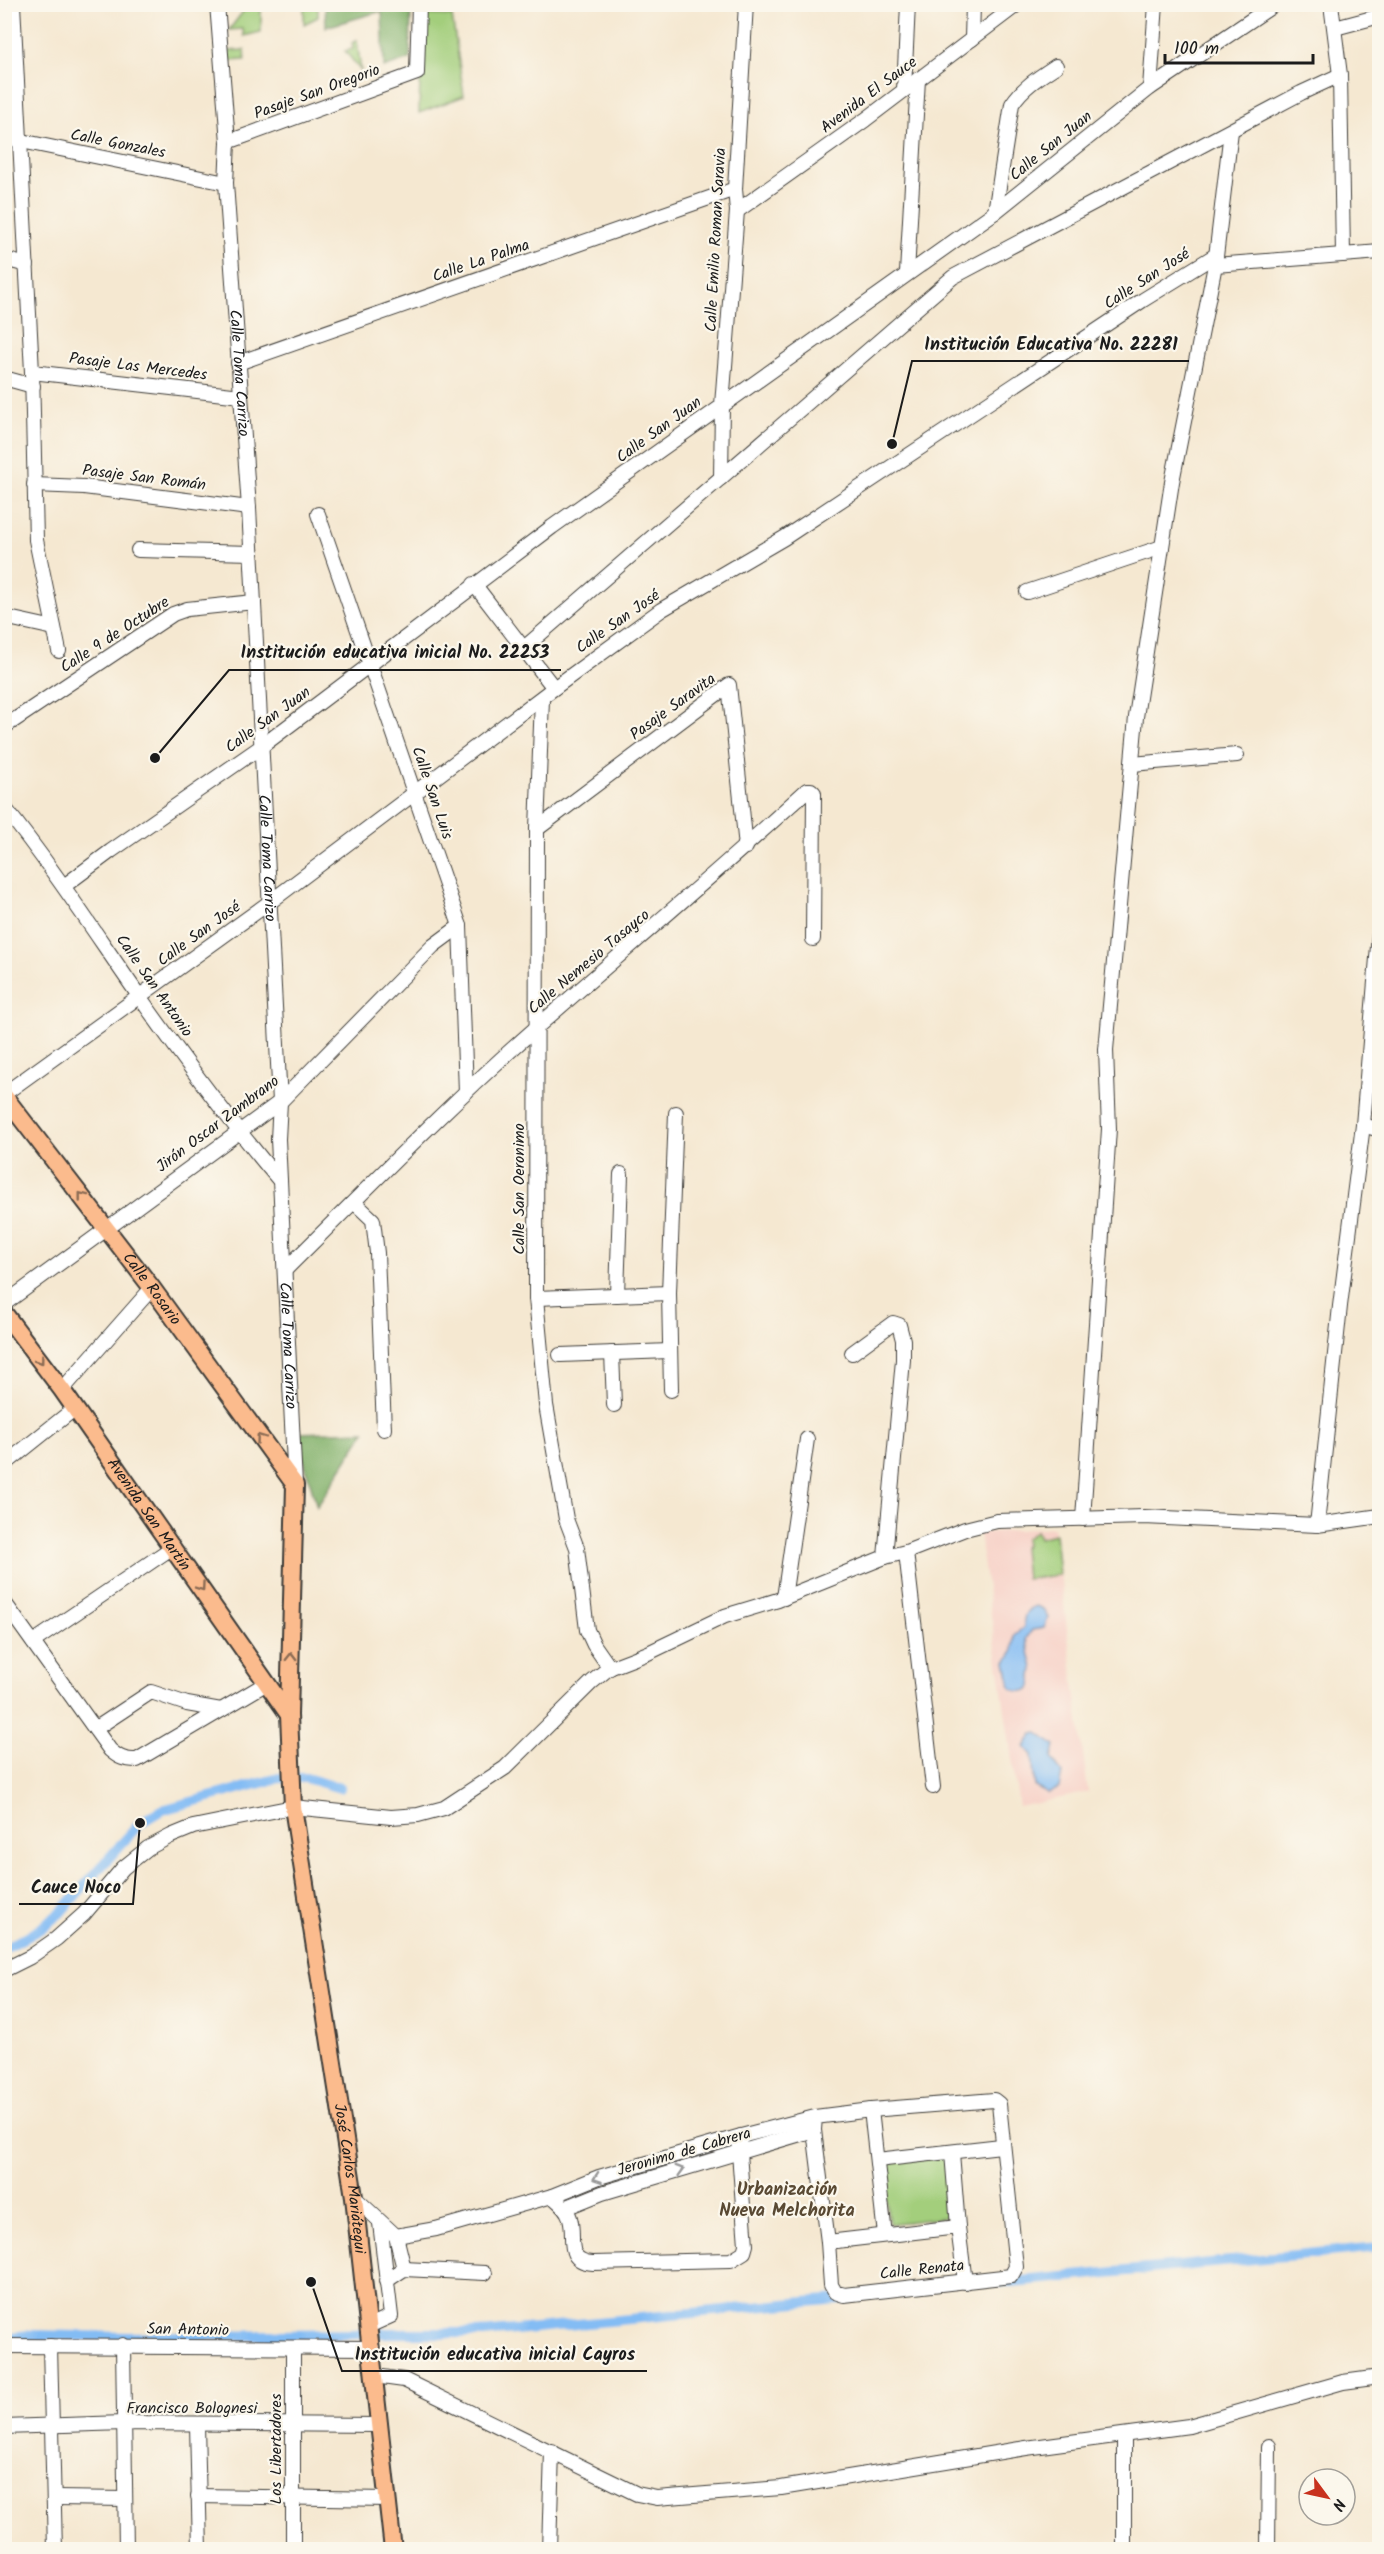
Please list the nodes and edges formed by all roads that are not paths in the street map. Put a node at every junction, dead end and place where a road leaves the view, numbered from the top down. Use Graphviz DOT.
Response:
graph roads {
  1 [pos="13,4"];
  2 [pos="218,4"];
  3 [pos="419,4"];
  4 [pos="746,4"];
  5 [pos="908,4"];
  6 [pos="973,4"];
  7 [pos="1018,4"];
  8 [pos="1156,4"];
  9 [pos="1275,4"];
  10 [pos="1331,4"];
  11 [pos="1380,16"];
  12 [pos="1335,28"];
  13 [pos="972,39"];
  14 [pos="1056,66"];
  15 [pos="1340,75"];
  16 [pos="918,79"];
  17 [pos="1150,88"];
  18 [pos="904,90"];
  19 [pos="1231,131"];
  20 [pos="4,136"];
  21 [pos="21,141"];
  22 [pos="228,142"];
  23 [pos="226,183"];
  24 [pos="735,189"];
  25 [pos="737,211"];
  26 [pos="995,212"];
  27 [pos="1380,252"];
  28 [pos="1343,255"];
  29 [pos="4,259"];
  30 [pos="1216,260"];
  31 [pos="27,265"];
  32 [pos="907,273"];
  33 [pos="238,363"];
  34 [pos="4,378"];
  35 [pos="33,379"];
  36 [pos="241,396"];
  37 [pos="722,405"];
  38 [pos="721,478"];
  39 [pos="34,485"];
  40 [pos="249,508"];
  41 [pos="318,514"];
  42 [pos="1162,547"];
  43 [pos="138,550"];
  44 [pos="252,553"];
  45 [pos="474,584"];
  46 [pos="1027,592"];
  47 [pos="254,603"];
  48 [pos="4,617"];
  49 [pos="54,628"];
  50 [pos="524,648"];
  51 [pos="59,651"];
  52 [pos="371,665"];
  53 [pos="554,688"];
  54 [pos="542,699"];
  55 [pos="4,727"];
  56 [pos="262,746"];
  57 [pos="1237,755"];
  58 [pos="1132,764"];
  59 [pos="415,793"];
  60 [pos="4,807"];
  61 [pos="537,829"];
  62 [pos="746,847"];
  63 [pos="64,886"];
  64 [pos="270,902"];
  65 [pos="1380,922"];
  66 [pos="460,926"];
  67 [pos="813,939"];
  68 [pos="140,997"];
  69 [pos="537,1027"];
  70 [pos="466,1092"];
  71 [pos="4,1095"];
  72 [pos="280,1102"];
  73 [pos="676,1113"];
  74 [pos="1364,1125"];
  75 [pos="1380,1130"];
  76 [pos="238,1132"];
  77 [pos="621,1174"];
  78 [pos="280,1181"];
  79 [pos="354,1202"];
  80 [pos="106,1227"];
  81 [pos="285,1270"];
  82 [pos="152,1288"];
  83 [pos="669,1293"];
  84 [pos="617,1295"];
  85 [pos="536,1298"];
  86 [pos="4,1304"];
  87 [pos="4,1313"];
  88 [pos="670,1351"];
  89 [pos="612,1353"];
  90 [pos="852,1353"];
  91 [pos="560,1355"];
  92 [pos="62,1390"];
  93 [pos="671,1390"];
  94 [pos="614,1405"];
  95 [pos="74,1409"];
  96 [pos="384,1429"];
  97 [pos="807,1439"];
  98 [pos="4,1465"];
  99 [pos="295,1485"];
  100 [pos="1380,1516"];
  101 [pos="1083,1519"];
  102 [pos="1317,1525"];
  103 [pos="173,1548"];
  104 [pos="906,1552"];
  105 [pos="885,1557"];
  106 [pos="784,1598"];
  107 [pos="4,1602"];
  108 [pos="33,1642"];
  109 [pos="610,1668"];
  110 [pos="267,1683"];
  111 [pos="221,1710"];
  112 [pos="290,1715"];
  113 [pos="95,1729"];
  114 [pos="933,1788"];
  115 [pos="293,1792"];
  116 [pos="4,1970"];
  117 [pos="871,2110"];
  118 [pos="814,2123"];
  119 [pos="741,2136"];
  120 [pos="1001,2146"];
  121 [pos="952,2152"];
  122 [pos="739,2153"];
  123 [pos="877,2160"];
  124 [pos="552,2196"];
  125 [pos="354,2197"];
  126 [pos="565,2208"];
  127 [pos="380,2223"];
  128 [pos="958,2227"];
  129 [pos="885,2235"];
  130 [pos="396,2236"];
  131 [pos="828,2242"];
  132 [pos="404,2269"];
  133 [pos="485,2272"];
  134 [pos="386,2281"];
  135 [pos="965,2282"];
  136 [pos="369,2326"];
  137 [pos="123,2345"];
  138 [pos="4,2346"];
  139 [pos="50,2346"];
  140 [pos="293,2348"];
  141 [pos="372,2348"];
  142 [pos="375,2376"];
  143 [pos="1380,2376"];
  144 [pos="124,2424"];
  145 [pos="380,2424"];
  146 [pos="197,2425"];
  147 [pos="292,2425"];
  148 [pos="53,2426"];
  149 [pos="4,2427"];
  150 [pos="1124,2435"];
  151 [pos="1269,2446"];
  152 [pos="552,2451"];
  153 [pos="198,2496"];
  154 [pos="293,2497"];
  155 [pos="55,2498"];
  156 [pos="125,2499"];
  157 [pos="388,2499"];
  158 [pos="55,2550"];
  159 [pos="126,2550"];
  160 [pos="200,2550"];
  161 [pos="293,2550"];
  162 [pos="393,2550"];
  163 [pos="549,2550"];
  164 [pos="1124,2550"];
  165 [pos="1269,2550"];
  1 -- 21 [label="street"];
  2 -- 22 [label="street, Calle Toma Carrizo"];
  3 -- 22 [label="street, Pasaje San Oregorio"];
  4 -- 24 [label="street, Calle Emilio Roman Saravia"];
  5 -- 18 [label="street"];
  6 -- 13 [label="street"];
  7 -- 13 [label="street, Avenida El Sauce"];
  8 -- 17 [label="street"];
  9 -- 17 [label="street, Calle San Juan"];
  10 -- 12 [label="street"];
  11 -- 12 [label="street"];
  12 -- 15 [label="street"];
  13 -- 16 [label="street, Avenida El Sauce"];
  14 -- 26 [label="street"];
  15 -- 19 [label="street"];
  15 -- 28 [label="street"];
  16 -- 18 [label="street, Avenida El Sauce"];
  16 -- 32 [label="street"];
  17 -- 26 [label="street, Calle San Juan"];
  18 -- 25 [label="street, Avenida El Sauce"];
  19 -- 30 [label="street"];
  19 -- 38 [label="street"];
  20 -- 21 [label="street, Calle Gonzales"];
  21 -- 23 [label="street, Calle Gonzales"];
  21 -- 31 [label="street"];
  22 -- 23 [label="street, Calle Toma Carrizo"];
  23 -- 33 [label="street, Calle Toma Carrizo"];
  24 -- 25 [label="street, Calle Emilio Roman Saravia"];
  24 -- 33 [label="street, Calle La Palma"];
  25 -- 37 [label="street, Calle Emilio Roman Saravia"];
  26 -- 32 [label="street, Calle San Juan"];
  27 -- 28 [label="street"];
  28 -- 30 [label="street"];
  29 -- 31 [label="street"];
  30 -- 42 [label="street"];
  30 -- 53 [label="street, Calle San José"];
  31 -- 35 [label="street"];
  32 -- 37 [label="street, Calle San Juan"];
  33 -- 36 [label="street, Calle Toma Carrizo"];
  34 -- 35 [label="street, Pasaje Las Mercedes"];
  35 -- 36 [label="street, Pasaje Las Mercedes"];
  35 -- 39 [label="street"];
  36 -- 40 [label="street, Calle Toma Carrizo"];
  37 -- 38 [label="street, Calle Emilio Roman Saravia"];
  37 -- 45 [label="street, Calle San Juan"];
  38 -- 50 [label="street"];
  39 -- 40 [label="street, Pasaje San Román"];
  39 -- 49 [label="street"];
  40 -- 44 [label="street, Calle Toma Carrizo"];
  41 -- 52 [label="street, Calle San Luis"];
  42 -- 46 [label="street"];
  42 -- 58 [label="street"];
  43 -- 44 [label="street"];
  44 -- 47 [label="street, Calle Toma Carrizo"];
  45 -- 50 [label="street"];
  45 -- 52 [label="street, Calle San Juan"];
  47 -- 55 [label="street, Calle 9 de Octubre"];
  47 -- 56 [label="street, Calle Toma Carrizo"];
  48 -- 49 [label="street"];
  49 -- 51 [label="street"];
  50 -- 53 [label="street"];
  52 -- 56 [label="street, Calle San Juan"];
  52 -- 59 [label="street, Calle San Luis"];
  53 -- 54 [label="street, Calle San José"];
  54 -- 59 [label="street, Calle San José"];
  54 -- 61 [label="street, Calle San Oeronimo"];
  56 -- 63 [label="street, Calle San Juan"];
  56 -- 64 [label="street, Calle Toma Carrizo"];
  57 -- 58 [label="street"];
  58 -- 101 [label="street"];
  59 -- 64 [label="street, Calle San José"];
  59 -- 66 [label="street, Calle San Luis"];
  60 -- 63 [label="street, Calle San Antonio"];
  61 -- 62 [label="street, Pasaje Saravita"];
  61 -- 69 [label="street, Calle San Oeronimo"];
  62 -- 67 [label="street, Calle Nemesio Tasayco"];
  62 -- 69 [label="street, Calle Nemesio Tasayco"];
  63 -- 68 [label="street, Calle San Antonio"];
  64 -- 68 [label="street, Calle San José"];
  64 -- 72 [label="street, Calle Toma Carrizo"];
  65 -- 74 [label="street"];
  66 -- 70 [label="street, Calle San Luis"];
  66 -- 72 [label="street, Jirón Oscar Zambrano"];
  68 -- 71 [label="street, Calle San José"];
  68 -- 76 [label="street, Calle San Antonio"];
  69 -- 70 [label="street, Calle Nemesio Tasayco"];
  69 -- 85 [label="street, Calle San Oeronimo"];
  70 -- 79 [label="street, Calle Nemesio Tasayco"];
  80 -- 71 [label="main road, Calle Rosario, one-way"];
  72 -- 76 [label="street, Jirón Oscar Zambrano"];
  72 -- 78 [label="street, Calle Toma Carrizo"];
  73 -- 83 [label="street"];
  74 -- 75 [label="street"];
  74 -- 102 [label="street"];
  76 -- 78 [label="street, Calle San Antonio"];
  76 -- 80 [label="street, Jirón Oscar Zambrano"];
  77 -- 84 [label="street"];
  78 -- 81 [label="street, Calle Toma Carrizo"];
  79 -- 81 [label="street, Calle Nemesio Tasayco"];
  79 -- 96 [label="street"];
  80 -- 82 [label="main road, Calle Rosario"];
  80 -- 86 [label="street, Jirón Oscar Zambrano"];
  81 -- 99 [label="street, Calle Toma Carrizo"];
  82 -- 92 [label="street"];
  99 -- 82 [label="main road, Calle Rosario, one-way"];
  83 -- 84 [label="street"];
  83 -- 88 [label="street"];
  84 -- 85 [label="street"];
  85 -- 109 [label="street, Calle San Oeronimo"];
  87 -- 92 [label="main road, Avenida San Martín, one-way"];
  88 -- 89 [label="street"];
  88 -- 93 [label="street"];
  89 -- 91 [label="street"];
  89 -- 94 [label="street"];
  90 -- 105 [label="street"];
  92 -- 95 [label="main road, Avenida San Martín"];
  95 -- 98 [label="street"];
  95 -- 103 [label="main road, Avenida San Martín"];
  97 -- 106 [label="street"];
  112 -- 99 [label="main road, Calle Toma Carrizo, one-way"];
  100 -- 102 [label="street"];
  101 -- 102 [label="street"];
  101 -- 104 [label="street"];
  103 -- 108 [label="street"];
  103 -- 110 [label="main road, Avenida San Martín, one-way"];
  104 -- 105 [label="street"];
  104 -- 114 [label="street"];
  105 -- 106 [label="street"];
  106 -- 109 [label="street"];
  107 -- 108 [label="street"];
  108 -- 113 [label="street"];
  109 -- 115 [label="street"];
  110 -- 111 [label="street"];
  110 -- 112 [label="main road, Avenida San Martín"];
  111 -- 113 [label="street"];
  111 -- 113 [label="street"];
  112 -- 115 [label="main road, José Carlos Mariátegui"];
  115 -- 116 [label="street"];
  115 -- 125 [label="main road, José Carlos Mariátegui"];
  117 -- 118 [label="street"];
  117 -- 120 [label="street"];
  117 -- 123 [label="street"];
  118 -- 119 [label="street"];
  118 -- 122 [label="street, Jeronimo de Cabrera"];
  118 -- 131 [label="street"];
  119 -- 122 [label="street"];
  119 -- 124 [label="street, one-way"];
  120 -- 121 [label="street"];
  120 -- 135 [label="street, Calle Renata"];
  121 -- 123 [label="street"];
  121 -- 128 [label="street"];
  126 -- 122 [label="street, Jeronimo de Cabrera, one-way"];
  122 -- 126 [label="street"];
  123 -- 129 [label="street"];
  124 -- 126 [label="street"];
  124 -- 130 [label="street"];
  125 -- 127 [label="street"];
  125 -- 136 [label="main road, José Carlos Mariátegui"];
  127 -- 130 [label="street"];
  127 -- 134 [label="street"];
  128 -- 129 [label="street"];
  128 -- 135 [label="street"];
  129 -- 131 [label="street"];
  130 -- 132 [label="street"];
  131 -- 135 [label="street, Calle Renata"];
  132 -- 133 [label="street"];
  132 -- 134 [label="street"];
  134 -- 136 [label="street"];
  136 -- 141 [label="main road, José Carlos Mariátegui"];
  137 -- 139 [label="street, San Antonio"];
  137 -- 140 [label="street, San Antonio"];
  137 -- 144 [label="street"];
  138 -- 139 [label="street, San Antonio"];
  139 -- 148 [label="street"];
  140 -- 141 [label="street, San Antonio"];
  140 -- 147 [label="street, Los Libertadores"];
  141 -- 142 [label="main road, José Carlos Mariátegui"];
  142 -- 145 [label="main road, José Carlos Mariátegui"];
  142 -- 152 [label="street"];
  143 -- 150 [label="street"];
  144 -- 146 [label="street, Francisco Bolognesi"];
  144 -- 148 [label="street, Francisco Bolognesi"];
  144 -- 156 [label="street"];
  145 -- 147 [label="street, Francisco Bolognesi"];
  145 -- 157 [label="main road, José Carlos Mariátegui"];
  146 -- 147 [label="street, Francisco Bolognesi"];
  146 -- 153 [label="street"];
  147 -- 154 [label="street, Los Libertadores"];
  148 -- 149 [label="street, Francisco Bolognesi"];
  148 -- 155 [label="street"];
  150 -- 152 [label="street"];
  150 -- 164 [label="street"];
  151 -- 165 [label="street"];
  152 -- 163 [label="street"];
  153 -- 154 [label="street"];
  153 -- 160 [label="street"];
  154 -- 157 [label="street"];
  154 -- 161 [label="street, Los Libertadores"];
  155 -- 156 [label="street"];
  155 -- 158 [label="street"];
  156 -- 159 [label="street"];
  157 -- 162 [label="main road, José Carlos Mariátegui"];
}
